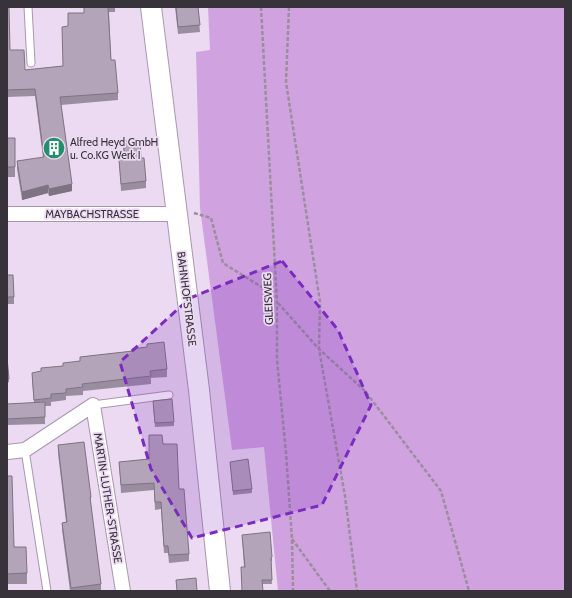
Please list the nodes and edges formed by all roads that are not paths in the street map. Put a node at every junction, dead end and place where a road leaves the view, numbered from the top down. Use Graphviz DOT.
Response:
graph roads {
  1 [pos="28,7"];
  2 [pos="151,7"];
  3 [pos="30,63"];
  4 [pos="7,214"];
  5 [pos="176,214"];
  6 [pos="170,394"];
  7 [pos="94,405"];
  8 [pos="25,450"];
  9 [pos="7,452"];
  10 [pos="47,591"];
  11 [pos="122,591"];
  12 [pos="220,591"];
  1 -- 3 [label="lane"];
  2 -- 5 [label="street, BAHNHOFSTRASSE"];
  4 -- 5 [label="street, MAYBACHSTRASSE"];
  5 -- 12 [label="street, BAHNHOFSTRASSE"];
  6 -- 7 [label="lane"];
  7 -- 8 [label="street"];
  7 -- 11 [label="street, MARTIN-LUTHER-STRASSE"];
  8 -- 9 [label="street"];
  8 -- 10 [label="lane"];
}
